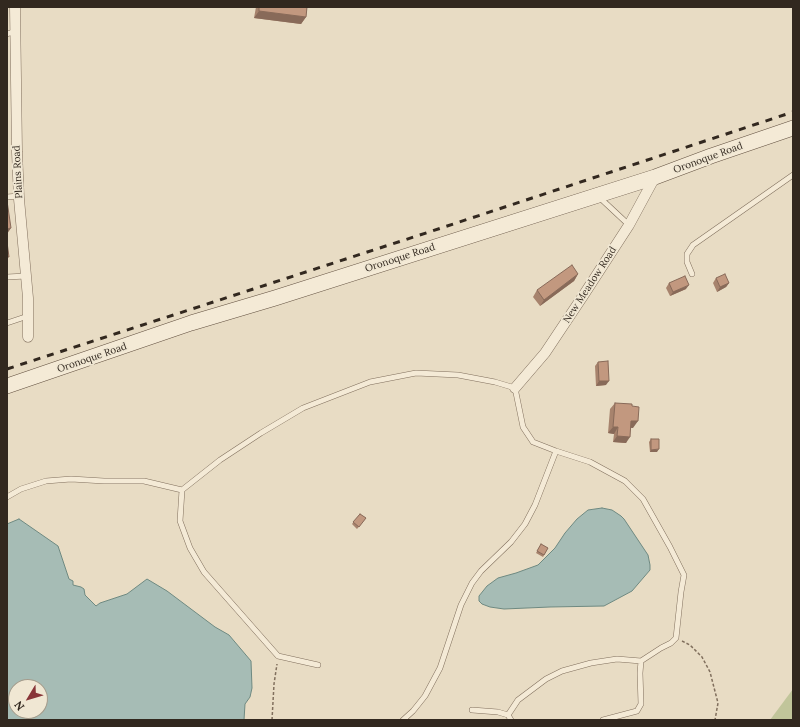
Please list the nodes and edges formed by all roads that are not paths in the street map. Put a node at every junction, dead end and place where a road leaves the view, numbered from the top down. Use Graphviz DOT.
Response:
graph roads {
  1 [pos="16,7"];
  2 [pos="11,32"];
  3 [pos="793,128"];
  4 [pos="793,175"];
  5 [pos="655,177"];
  6 [pos="597,195"];
  7 [pos="19,196"];
  8 [pos="7,198"];
  9 [pos="629,225"];
  10 [pos="692,274"];
  11 [pos="26,276"];
  12 [pos="7,277"];
  13 [pos="28,316"];
  14 [pos="7,322"];
  15 [pos="28,337"];
  16 [pos="7,386"];
  17 [pos="516,388"];
  18 [pos="556,451"];
  19 [pos="182,490"];
  20 [pos="7,497"];
  21 [pos="641,661"];
  22 [pos="318,664"];
  23 [pos="472,710"];
  24 [pos="508,714"];
  25 [pos="403,720"];
  26 [pos="511,720"];
  27 [pos="603,720"];
  1 -- 2 [label="street, Plains Road"];
  2 -- 7 [label="street, Plains Road"];
  3 -- 5 [label="street, Oronoque Road"];
  4 -- 10 [label="lane"];
  5 -- 6 [label="street, Oronoque Road"];
  5 -- 9 [label="street, New Meadow Road"];
  6 -- 9 [label="lane"];
  6 -- 16 [label="street, Oronoque Road"];
  7 -- 8 [label="lane"];
  7 -- 11 [label="street, Plains Road"];
  9 -- 17 [label="street, New Meadow Road"];
  11 -- 12 [label="lane"];
  11 -- 13 [label="street, Plains Road"];
  13 -- 14 [label="lane"];
  13 -- 15 [label="street, Plains Road"];
  17 -- 18 [label="lane"];
  17 -- 19 [label="lane"];
  18 -- 21 [label="lane"];
  18 -- 25 [label="lane"];
  19 -- 20 [label="lane"];
  19 -- 22 [label="lane"];
  21 -- 24 [label="lane"];
  21 -- 27 [label="lane"];
  23 -- 24 [label="lane"];
  24 -- 26 [label="lane"];
}
